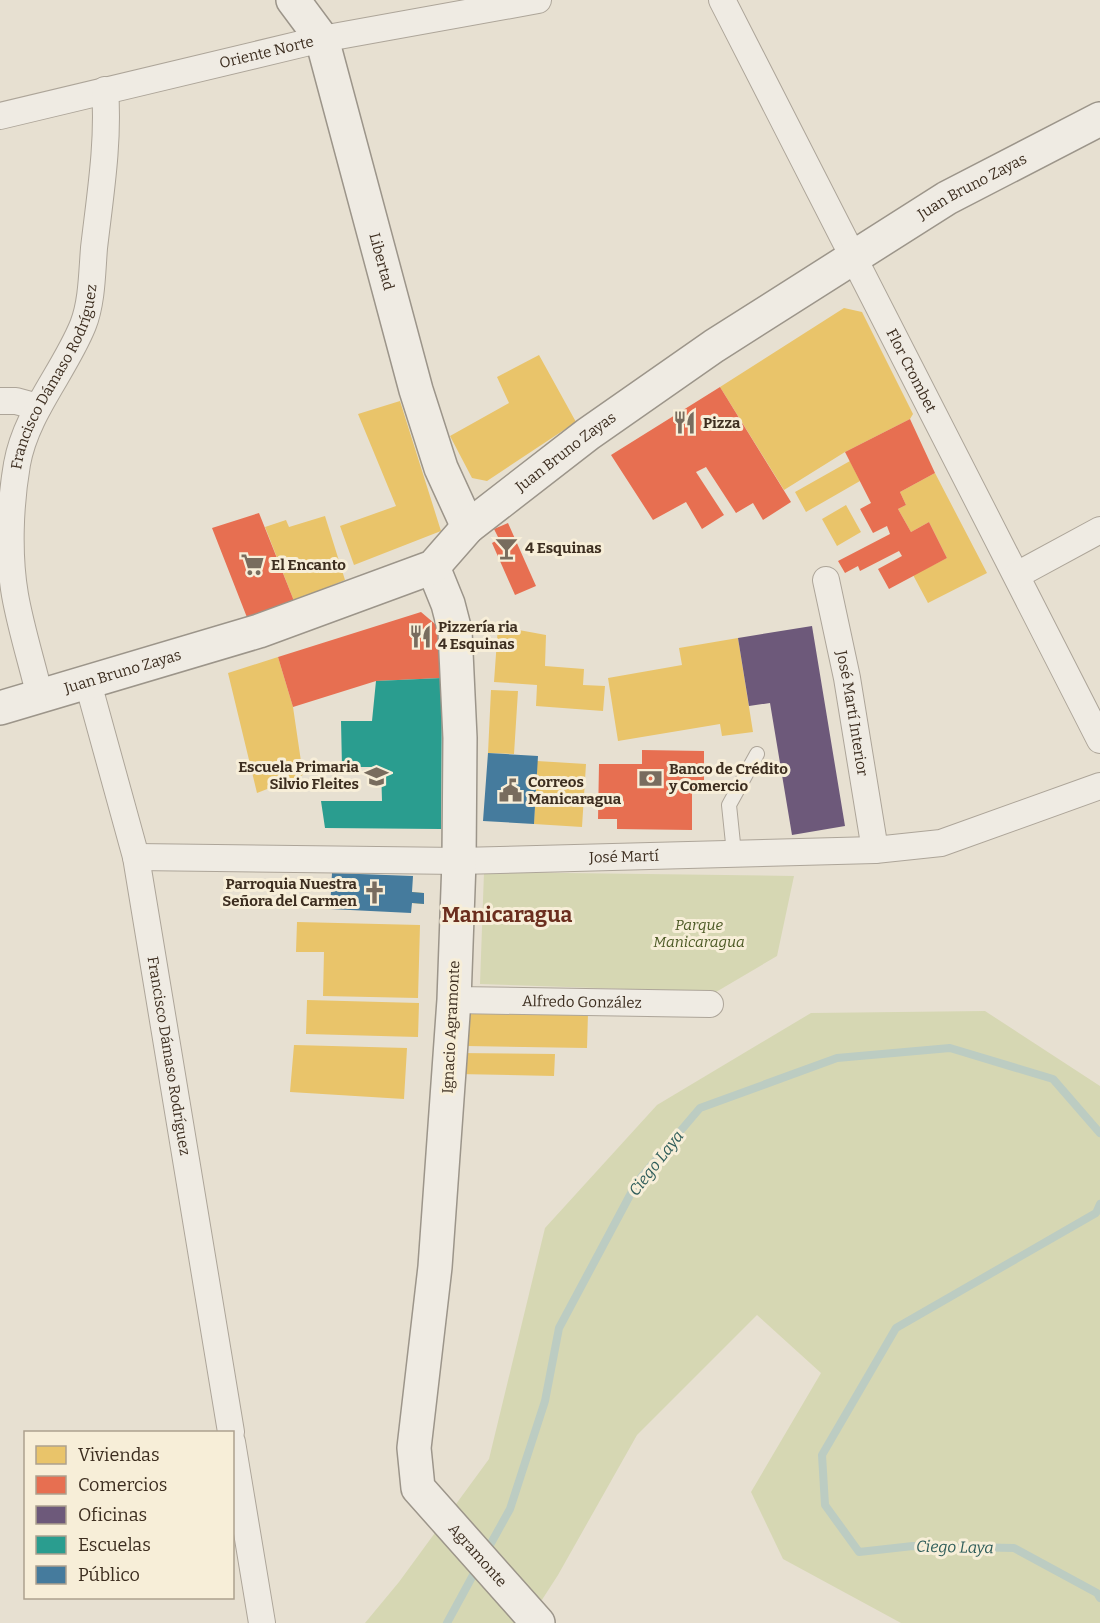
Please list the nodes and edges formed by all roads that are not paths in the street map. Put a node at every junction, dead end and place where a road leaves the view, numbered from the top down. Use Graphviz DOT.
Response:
graph roads {
  1 [pos="293,0"];
  2 [pos="538,0"];
  3 [pos="722,0"];
  4 [pos="322,39"];
  5 [pos="105,90"];
  6 [pos="0,116"];
  7 [pos="1100,119"];
  8 [pos="852,258"];
  9 [pos="0,401"];
  10 [pos="38,407"];
  11 [pos="468,527"];
  12 [pos="1100,530"];
  13 [pos="433,567"];
  14 [pos="1017,575"];
  15 [pos="826,580"];
  16 [pos="88,683"];
  17 [pos="40,697"];
  18 [pos="0,708"];
  19 [pos="1100,740"];
  20 [pos="756,754"];
  21 [pos="1100,786"];
  22 [pos="875,850"];
  23 [pos="734,854"];
  24 [pos="136,857"];
  25 [pos="459,861"];
  26 [pos="454,1000"];
  27 [pos="710,1004"];
  28 [pos="231,1431"];
  29 [pos="234,1454"];
  30 [pos="418,1488"];
  31 [pos="262,1623"];
  32 [pos="538,1623"];
  1 -- 4 [label="main road, Libertad"];
  2 -- 4 [label="street, Oriente Norte"];
  3 -- 8 [label="street, Flor Crombet"];
  4 -- 5 [label="street, Oriente Norte"];
  4 -- 11 [label="main road, Libertad"];
  5 -- 6 [label="street, Oriente Norte"];
  5 -- 10 [label="street, Francisco Dámaso Rodríguez"];
  7 -- 8 [label="main road, Juan Bruno Zayas"];
  8 -- 11 [label="main road, Juan Bruno Zayas"];
  8 -- 14 [label="street, Flor Crombet"];
  9 -- 10 [label="street"];
  10 -- 17 [label="street, Francisco Dámaso Rodríguez"];
  11 -- 13 [label="main road, Juan Bruno Zayas"];
  12 -- 14 [label="street"];
  13 -- 16 [label="main road, Juan Bruno Zayas"];
  13 -- 25 [label="main road, Ignacio Agramonte"];
  14 -- 19 [label="street, Flor Crombet"];
  15 -- 22 [label="street, José Martí Interior"];
  16 -- 17 [label="main road, Juan Bruno Zayas"];
  16 -- 24 [label="street, Francisco Dámaso Rodríguez"];
  17 -- 18 [label="main road, Juan Bruno Zayas"];
  20 -- 23 [label="lane"];
  21 -- 22 [label="street, José Martí"];
  22 -- 23 [label="street, José Martí"];
  23 -- 25 [label="street, José Martí"];
  24 -- 25 [label="street, José Martí"];
  24 -- 28 [label="street, Francisco Dámaso Rodríguez"];
  25 -- 26 [label="main road, Ignacio Agramonte"];
  26 -- 27 [label="street, Alfredo González"];
  26 -- 30 [label="main road, Ignacio Agramonte"];
  29 -- 31 [label="street"];
  30 -- 32 [label="main road, Agramonte"];
}
